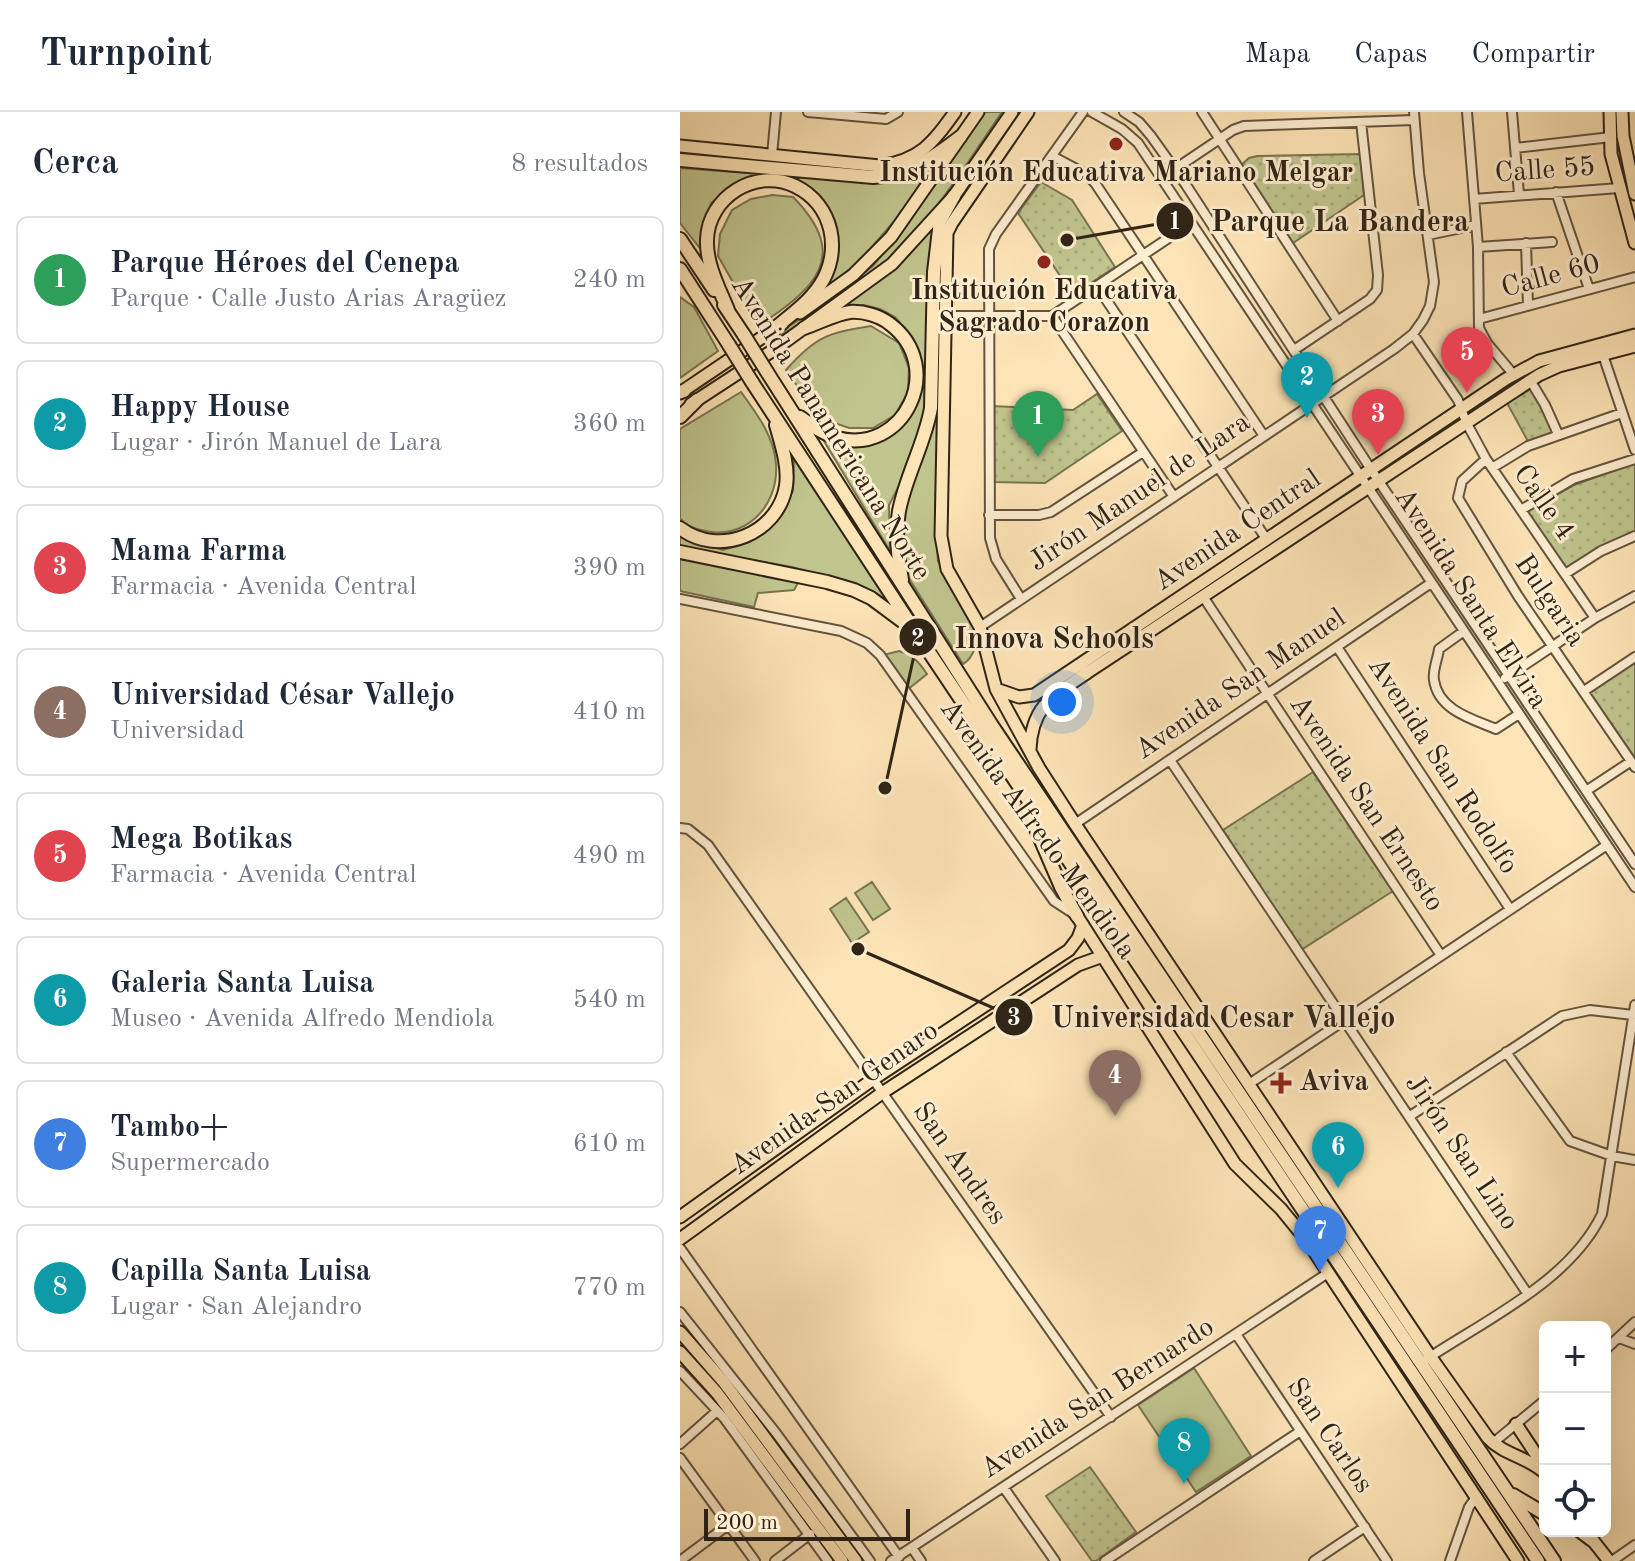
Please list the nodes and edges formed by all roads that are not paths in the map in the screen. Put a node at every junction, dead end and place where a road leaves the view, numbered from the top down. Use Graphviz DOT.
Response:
graph roads {
  1 [pos="776,112"];
  2 [pos="808,112"];
  3 [pos="898,112"];
  4 [pos="955,112"];
  5 [pos="978,112"];
  6 [pos="1012,112"];
  7 [pos="1028,112"];
  8 [pos="1083,112"];
  9 [pos="1092,112"];
  10 [pos="1124,112"];
  11 [pos="1202,112"];
  12 [pos="1467,112"];
  13 [pos="1512,112"];
  14 [pos="1610,112"];
  15 [pos="1622,112"];
  16 [pos="1414,116"];
  17 [pos="1361,122"];
  18 [pos="960,137"];
  19 [pos="1611,137"];
  20 [pos="1220,139"];
  21 [pos="680,146"];
  22 [pos="1515,148"];
  23 [pos="772,155"];
  24 [pos="1052,156"];
  25 [pos="680,160"];
  26 [pos="1175,169"];
  27 [pos="1619,188"];
  28 [pos="1556,192"];
  29 [pos="1519,194"];
  30 [pos="1635,194"];
  31 [pos="954,196"];
  32 [pos="1474,199"];
  33 [pos="1191,223"];
  34 [pos="1476,225"];
  35 [pos="1428,235"];
  36 [pos="680,239"];
  37 [pos="1552,242"];
  38 [pos="1526,243"];
  39 [pos="1635,243"];
  40 [pos="1478,247"];
  41 [pos="1143,255"];
  42 [pos="680,269"];
  43 [pos="1635,277"];
  44 [pos="680,283"];
  45 [pos="1097,286"];
  46 [pos="1589,289"];
  47 [pos="704,305"];
  48 [pos="1528,306"];
  49 [pos="728,310"];
  50 [pos="945,316"];
  51 [pos="990,316"];
  52 [pos="1052,316"];
  53 [pos="1479,319"];
  54 [pos="1338,321"];
  55 [pos="775,328"];
  56 [pos="804,328"];
  57 [pos="1413,334"];
  58 [pos="1635,335"];
  59 [pos="1635,346"];
  60 [pos="1294,350"];
  61 [pos="1603,355"];
  62 [pos="1514,375"];
  63 [pos="1530,380"];
  64 [pos="681,392"];
  65 [pos="1324,396"];
  66 [pos="697,400"];
  67 [pos="1313,403"];
  68 [pos="1461,409"];
  69 [pos="772,410"];
  70 [pos="793,412"];
  71 [pos="1622,413"];
  72 [pos="680,414"];
  73 [pos="1466,422"];
  74 [pos="1558,434"];
  75 [pos="1264,436"];
  76 [pos="1635,450"];
  77 [pos="1143,452"];
  78 [pos="1486,459"];
  79 [pos="1635,459"];
  80 [pos="1218,467"];
  81 [pos="1492,468"];
  82 [pos="1370,478"];
  83 [pos="1174,497"];
  84 [pos="1521,510"];
  85 [pos="989,515"];
  86 [pos="680,528"];
  87 [pos="1635,536"];
  88 [pos="1267,540"];
  89 [pos="680,552"];
  90 [pos="1565,574"];
  91 [pos="1431,583"];
  92 [pos="904,591"];
  93 [pos="1635,596"];
  94 [pos="1204,598"];
  95 [pos="680,599"];
  96 [pos="1021,599"];
  97 [pos="1595,618"];
  98 [pos="980,627"];
  99 [pos="915,631"];
  100 [pos="1464,631"];
  101 [pos="1552,646"];
  102 [pos="1337,647"];
  103 [pos="1635,657"];
  104 [pos="1085,668"];
  105 [pos="1509,676"];
  106 [pos="1498,683"];
  107 [pos="996,689"];
  108 [pos="1584,691"];
  109 [pos="1267,694"];
  110 [pos="1519,714"];
  111 [pos="1030,750"];
  112 [pos="1170,760"];
  113 [pos="1633,764"];
  114 [pos="1018,786"];
  115 [pos="1586,791"];
  116 [pos="1605,820"];
  117 [pos="1075,824"];
  118 [pos="1595,827"];
  119 [pos="680,828"];
  120 [pos="1607,845"];
  121 [pos="1635,864"];
  122 [pos="1635,887"];
  123 [pos="1510,909"];
  124 [pos="1080,920"];
  125 [pos="1440,954"];
  126 [pos="1103,956"];
  127 [pos="1634,1010"];
  128 [pos="970,1015"];
  129 [pos="1344,1020"];
  130 [pos="978,1028"];
  131 [pos="1506,1052"];
  132 [pos="872,1080"];
  133 [pos="1249,1084"];
  134 [pos="882,1093"];
  135 [pos="1410,1116"];
  136 [pos="1612,1156"];
  137 [pos="1635,1160"];
  138 [pos="680,1217"];
  139 [pos="680,1239"];
  140 [pos="680,1248"];
  141 [pos="1328,1273"];
  142 [pos="1527,1293"];
  143 [pos="680,1312"];
  144 [pos="1635,1322"];
  145 [pos="680,1332"];
  146 [pos="1236,1334"];
  147 [pos="1619,1338"];
  148 [pos="1635,1344"];
  149 [pos="1611,1345"];
  150 [pos="680,1352"];
  151 [pos="1425,1360"];
  152 [pos="680,1370"];
  153 [pos="699,1372"];
  154 [pos="1539,1405"];
  155 [pos="717,1411"];
  156 [pos="1111,1417"];
  157 [pos="1516,1424"];
  158 [pos="1299,1432"];
  159 [pos="1493,1443"];
  160 [pos="680,1444"];
  161 [pos="680,1458"];
  162 [pos="1542,1465"];
  163 [pos="1539,1466"];
  164 [pos="1004,1488"];
  165 [pos="1509,1493"];
  166 [pos="1477,1496"];
  167 [pos="1539,1510"];
  168 [pos="728,1525"];
  169 [pos="1365,1527"];
  170 [pos="810,1534"];
  171 [pos="1589,1537"];
  172 [pos="1635,1545"];
  173 [pos="680,1546"];
  174 [pos="912,1548"];
  175 [pos="684,1558"];
  176 [pos="895,1559"];
  177 [pos="755,1561"];
  178 [pos="775,1561"];
  179 [pos="828,1561"];
  180 [pos="842,1561"];
  181 [pos="856,1561"];
  182 [pos="870,1561"];
  183 [pos="921,1561"];
  184 [pos="1055,1561"];
  185 [pos="1105,1561"];
  186 [pos="1314,1561"];
  187 [pos="1387,1561"];
  188 [pos="1450,1561"];
  189 [pos="1518,1561"];
  190 [pos="1538,1561"];
  191 [pos="1554,1561"];
  192 [pos="1610,1561"];
  1 -- 23 [label="street"];
  2 -- 3 [label="street"];
  4 -- 23 [label="main road"];
  5 -- 18 [label="main road"];
  6 -- 31 [label="main road"];
  7 -- 50 [label="main road, Avenida Alfredo Mendiola"];
  8 -- 24 [label="street"];
  9 -- 33 [label="street, Avenida Santa Elvira"];
  10 -- 26 [label="street, Avenida Santa Elvira"];
  11 -- 20 [label="street"];
  12 -- 32 [label="street"];
  13 -- 22 [label="street"];
  14 -- 19 [label="main road"];
  15 -- 30 [label="main road"];
  16 -- 17 [label="street"];
  16 -- 35 [label="street, Jirón Manuel de Lara"];
  17 -- 20 [label="street"];
  17 -- 54 [label="street"];
  18 -- 25 [label="highway"];
  18 -- 55 [label="main road"];
  19 -- 22 [label="street"];
  19 -- 27 [label="main road"];
  20 -- 26 [label="street"];
  20 -- 54 [label="street"];
  21 -- 23 [label="main road"];
  22 -- 29 [label="street"];
  24 -- 41 [label="street"];
  24 -- 51 [label="street"];
  26 -- 60 [label="street, Avenida Santa Elvira"];
  27 -- 28 [label="street, Calle 55"];
  27 -- 39 [label="main road"];
  28 -- 29 [label="street, Calle 55"];
  28 -- 46 [label="street"];
  29 -- 32 [label="street, Calle 55"];
  31 -- 56 [label="main road"];
  31 -- 92 [label="highway"];
  32 -- 34 [label="street"];
  33 -- 41 [label="street"];
  33 -- 67 [label="street, Avenida Santa Elvira"];
  34 -- 35 [label="street"];
  34 -- 40 [label="street"];
  35 -- 57 [label="street, Jirón Manuel de Lara"];
  36 -- 49 [label="highway, Avenida Panamericana Norte"];
  37 -- 38 [label="street"];
  38 -- 40 [label="street"];
  38 -- 48 [label="street"];
  40 -- 53 [label="street"];
  41 -- 45 [label="street"];
  41 -- 75 [label="street"];
  42 -- 47 [label="highway, Avenida Panamericana Norte"];
  43 -- 46 [label="street, Calle 60"];
  44 -- 47 [label="highway"];
  45 -- 52 [label="street"];
  45 -- 80 [label="street"];
  46 -- 48 [label="street, Calle 60"];
  47 -- 69 [label="highway, Avenida Panamericana Norte, bridge"];
  48 -- 53 [label="street, Calle 60"];
  49 -- 55 [label="highway"];
  49 -- 70 [label="highway, Avenida Panamericana Norte, bridge"];
  50 -- 51 [label="street"];
  50 -- 98 [label="main road, Avenida Alfredo Mendiola"];
  51 -- 52 [label="street"];
  51 -- 85 [label="street"];
  52 -- 77 [label="street"];
  53 -- 62 [label="street"];
  54 -- 60 [label="street"];
  55 -- 64 [label="main road"];
  56 -- 66 [label="main road"];
  56 -- 70 [label="highway"];
  57 -- 65 [label="street, Jirón Manuel de Lara"];
  57 -- 68 [label="street, Calle 4"];
  58 -- 62 [label="main road, Avenida Central"];
  59 -- 61 [label="main road, Avenida Central"];
  60 -- 65 [label="street, Avenida Santa Elvira"];
  61 -- 63 [label="main road, Avenida Central"];
  61 -- 71 [label="street"];
  62 -- 68 [label="main road, Avenida Central"];
  63 -- 73 [label="main road, Avenida Central"];
  63 -- 74 [label="street"];
  65 -- 67 [label="street, Jirón Manuel de Lara"];
  65 -- 82 [label="street, Avenida Santa Elvira"];
  66 -- 72 [label="highway"];
  67 -- 75 [label="street, Jirón Manuel de Lara"];
  67 -- 82 [label="street, Avenida Santa Elvira"];
  68 -- 73 [label="street, Calle 4"];
  68 -- 82 [label="main road, Avenida Central"];
  69 -- 86 [label="highway"];
  69 -- 99 [label="highway, Avenida Panamericana Norte"];
  70 -- 92 [label="highway, Avenida Panamericana Norte"];
  71 -- 74 [label="street"];
  71 -- 76 [label="street"];
  73 -- 78 [label="street, Calle 4"];
  73 -- 82 [label="main road, Avenida Central"];
  74 -- 81 [label="street"];
  75 -- 80 [label="street, Jirón Manuel de Lara"];
  77 -- 83 [label="street"];
  77 -- 85 [label="street"];
  78 -- 81 [label="street, Calle 4"];
  78 -- 101 [label="street, Bulgaria"];
  79 -- 84 [label="street"];
  80 -- 83 [label="street, Jirón Manuel de Lara"];
  80 -- 88 [label="street"];
  81 -- 84 [label="street, Calle 4"];
  82 -- 88 [label="main road, Avenida Central"];
  82 -- 91 [label="street, Avenida Santa Elvira"];
  82 -- 94 [label="main road, Avenida Central"];
  82 -- 105 [label="street, Avenida Santa Elvira"];
  83 -- 96 [label="street, Jirón Manuel de Lara"];
  84 -- 90 [label="street, Calle 4"];
  85 -- 96 [label="street"];
  87 -- 90 [label="street"];
  88 -- 104 [label="main road, Avenida Central"];
  89 -- 99 [label="highway"];
  90 -- 97 [label="street, Calle 4"];
  91 -- 100 [label="street, Avenida Santa Elvira"];
  91 -- 102 [label="street, Avenida San Manuel"];
  92 -- 151 [label="highway, Avenida Panamericana Norte"];
  93 -- 97 [label="street"];
  94 -- 104 [label="main road, Avenida Central"];
  94 -- 109 [label="street, Avenida San Ernesto"];
  95 -- 124 [label="street, Avenida Alfredo Mendiola"];
  96 -- 98 [label="street, Jirón Manuel de Lara"];
  97 -- 101 [label="street"];
  98 -- 107 [label="main road, Avenida Alfredo Mendiola"];
  99 -- 114 [label="highway, Avenida Panamericana Norte"];
  100 -- 106 [label="street, Avenida Santa Elvira"];
  100 -- 110 [label="street"];
  101 -- 105 [label="street"];
  101 -- 108 [label="street, Bulgaria"];
  102 -- 109 [label="street, Avenida San Manuel"];
  102 -- 123 [label="street, Avenida San Rodolfo"];
  103 -- 108 [label="street"];
  104 -- 107 [label="main road, Avenida Central"];
  104 -- 111 [label="main road, Avenida Central"];
  105 -- 106 [label="street"];
  105 -- 115 [label="street, Avenida Santa Elvira"];
  106 -- 110 [label="street, Avenida Santa Elvira"];
  107 -- 111 [label="main road, Avenida Alfredo Mendiola"];
  108 -- 113 [label="street, Bulgaria"];
  109 -- 112 [label="street, Avenida San Manuel"];
  109 -- 125 [label="street, Avenida San Ernesto"];
  110 -- 118 [label="street, Avenida Santa Elvira"];
  111 -- 117 [label="main road, Avenida Alfredo Mendiola"];
  112 -- 117 [label="street, Avenida San Manuel"];
  112 -- 129 [label="street, Jirón San Lino"];
  113 -- 115 [label="street"];
  114 -- 124 [label="highway"];
  114 -- 190 [label="highway, Avenida Panamericana Norte"];
  115 -- 116 [label="street, Avenida Santa Elvira"];
  116 -- 118 [label="street"];
  116 -- 121 [label="street, Avenida Santa Elvira"];
  117 -- 133 [label="main road, Avenida Alfredo Mendiola"];
  118 -- 120 [label="street, Avenida Santa Elvira"];
  119 -- 132 [label="street, San Andres"];
  120 -- 122 [label="street, Avenida Santa Elvira"];
  120 -- 123 [label="street"];
  123 -- 125 [label="street"];
  124 -- 126 [label="main road, Avenida Alfredo Mendiola"];
  124 -- 128 [label="main road, Avenida San Genaro"];
  125 -- 129 [label="street"];
  126 -- 130 [label="main road, Avenida San Genaro"];
  126 -- 141 [label="main road, Avenida Alfredo Mendiola"];
  127 -- 131 [label="street"];
  127 -- 136 [label="street"];
  128 -- 130 [label="main road"];
  128 -- 132 [label="main road, Avenida San Genaro"];
  129 -- 133 [label="street"];
  129 -- 135 [label="street, Jirón San Lino"];
  130 -- 134 [label="main road, Avenida San Genaro"];
  131 -- 135 [label="street"];
  131 -- 136 [label="street"];
  132 -- 134 [label="street, San Andres"];
  132 -- 138 [label="main road, Avenida San Genaro"];
  133 -- 151 [label="main road, Avenida Alfredo Mendiola"];
  134 -- 139 [label="main road, Avenida San Genaro"];
  134 -- 156 [label="street, San Andres"];
  135 -- 142 [label="street, Jirón San Lino"];
  136 -- 137 [label="street"];
  136 -- 142 [label="street"];
  140 -- 176 [label="street"];
  141 -- 146 [label="street, Avenida San Bernardo"];
  141 -- 166 [label="main road, Avenida Alfredo Mendiola"];
  142 -- 151 [label="street"];
  143 -- 182 [label="street"];
  144 -- 147 [label="street"];
  145 -- 181 [label="main road"];
  146 -- 156 [label="street, Avenida San Bernardo"];
  146 -- 158 [label="street, San Carlos"];
  147 -- 148 [label="street"];
  147 -- 149 [label="street"];
  150 -- 153 [label="main road"];
  151 -- 159 [label="main road, Avenida Alfredo Mendiola"];
  151 -- 165 [label="highway, Avenida Panamericana Norte"];
  152 -- 153 [label="main road"];
  152 -- 155 [label="street"];
  153 -- 180 [label="main road"];
  154 -- 157 [label="street"];
  155 -- 160 [label="street"];
  155 -- 170 [label="street"];
  156 -- 164 [label="street, Avenida San Bernardo"];
  157 -- 159 [label="street"];
  157 -- 162 [label="main road"];
  158 -- 169 [label="street, San Carlos"];
  158 -- 185 [label="street"];
  159 -- 163 [label="main road, Avenida Alfredo Mendiola"];
  161 -- 168 [label="street"];
  164 -- 174 [label="street, Avenida San Bernardo"];
  164 -- 184 [label="street"];
  165 -- 167 [label="highway"];
  165 -- 191 [label="highway, Avenida Panamericana Norte"];
  166 -- 188 [label="street"];
  166 -- 189 [label="main road, Avenida Alfredo Mendiola"];
  168 -- 175 [label="street"];
  168 -- 177 [label="street"];
  169 -- 186 [label="street"];
  169 -- 187 [label="street, San Carlos"];
  170 -- 178 [label="street"];
  170 -- 179 [label="street"];
  171 -- 192 [label="main road"];
  172 -- 192 [label="street"];
  173 -- 175 [label="street"];
  174 -- 176 [label="street, Avenida San Bernardo"];
  174 -- 183 [label="street"];
}
